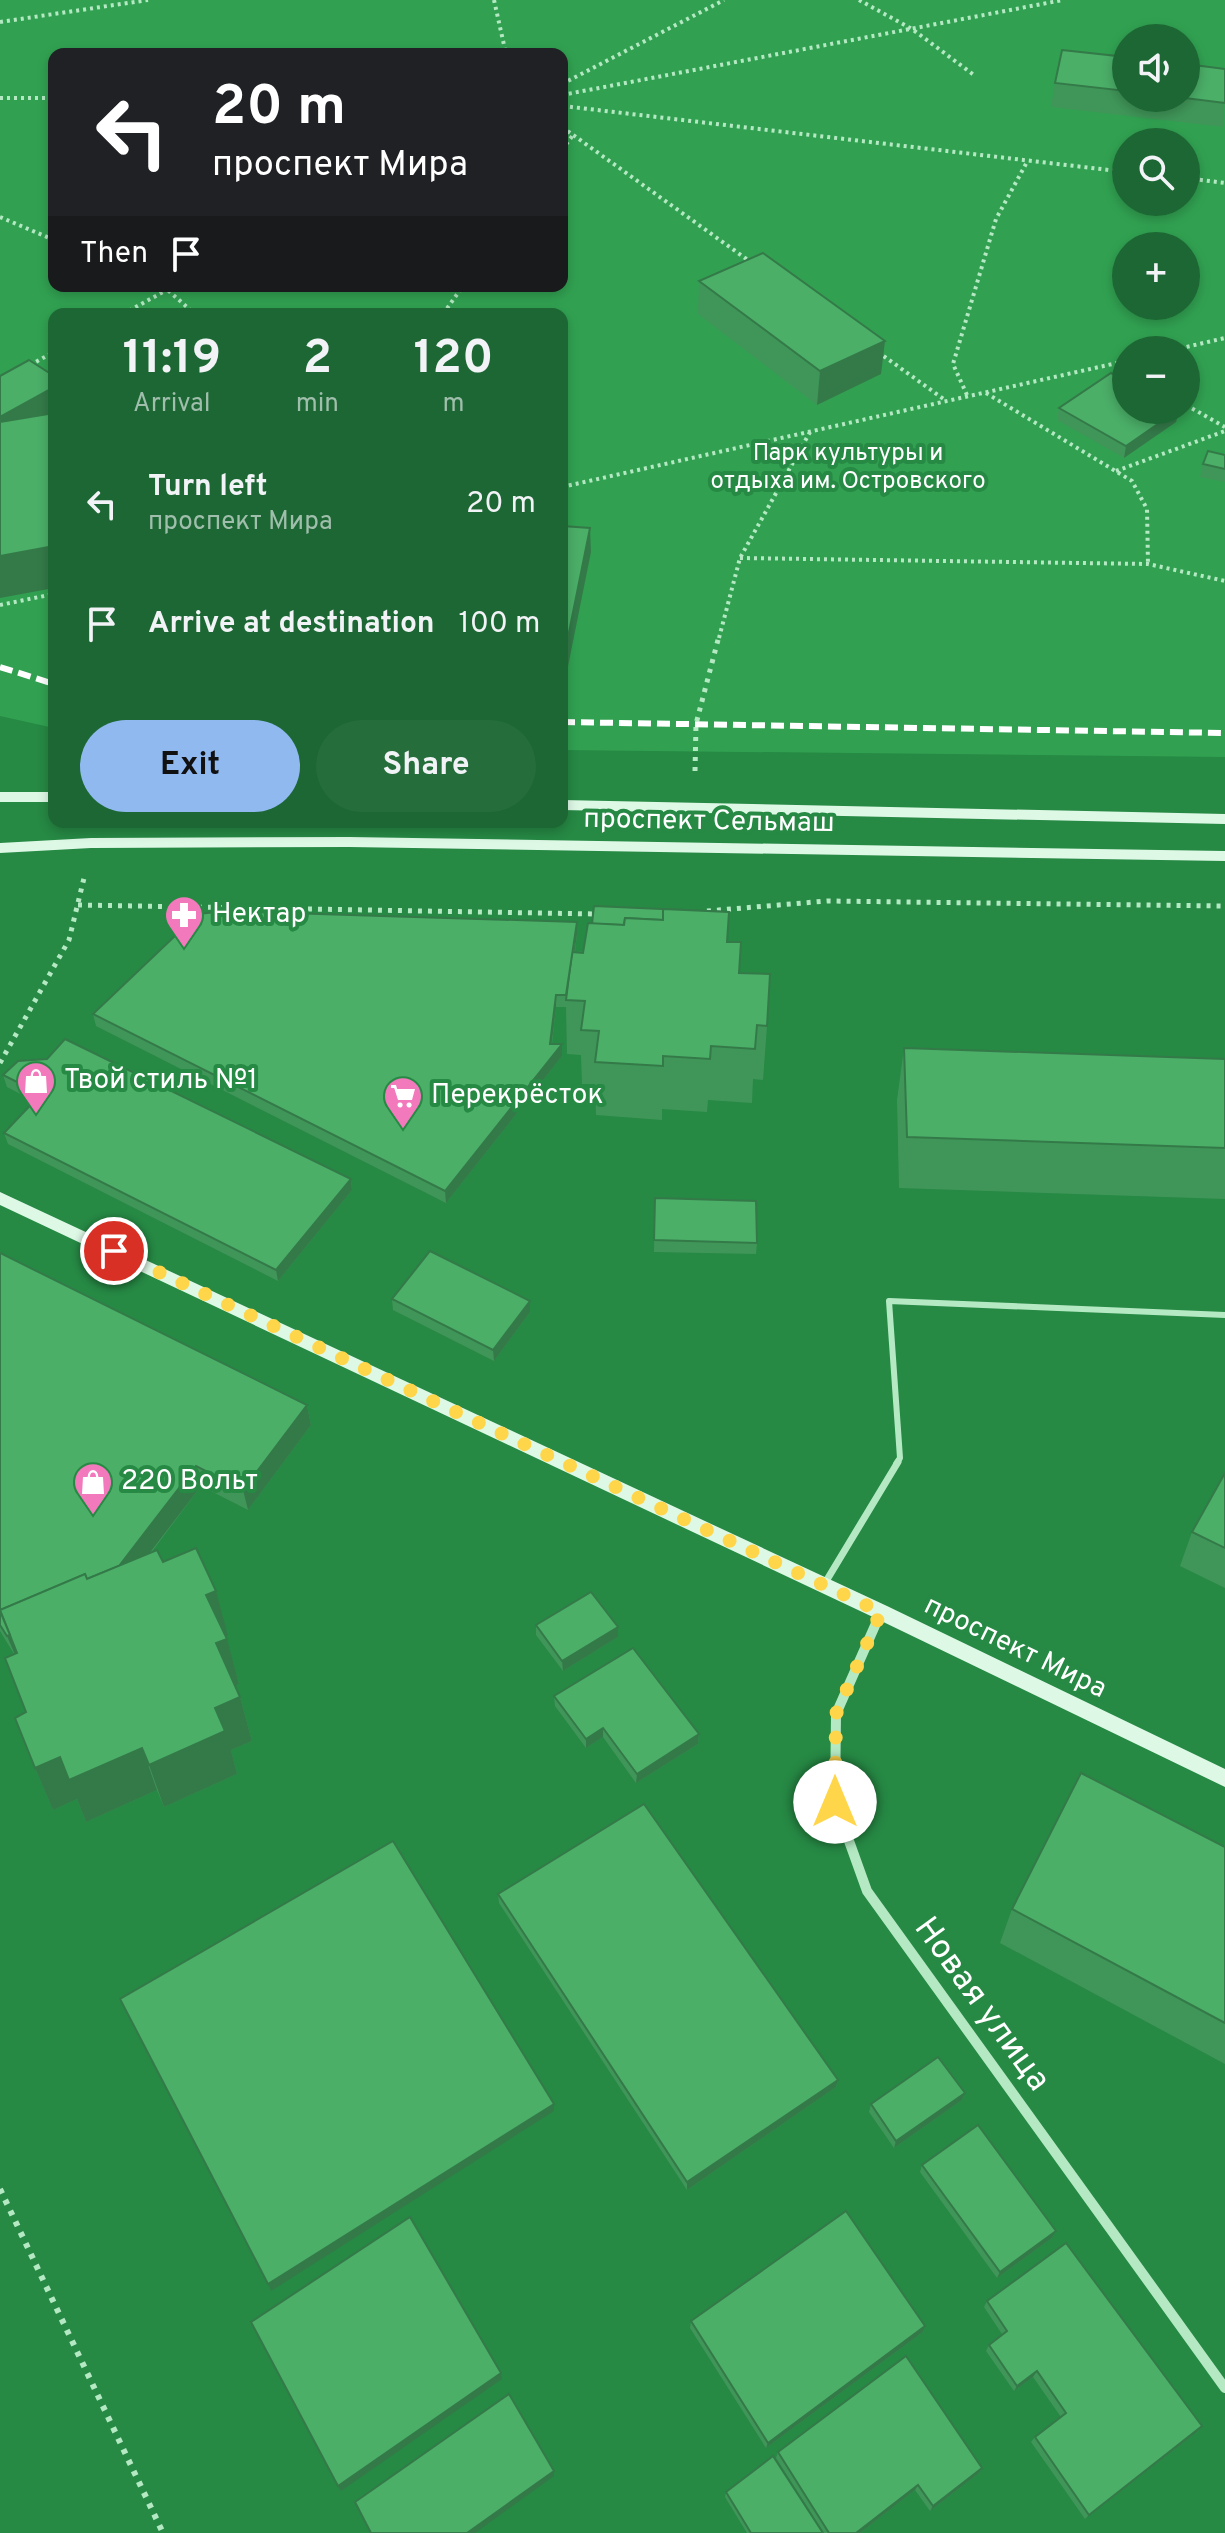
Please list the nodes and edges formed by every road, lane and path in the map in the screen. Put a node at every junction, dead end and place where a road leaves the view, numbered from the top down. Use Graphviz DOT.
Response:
graph roads {
  1 [pos="148,0"];
  2 [pos="494,0"];
  3 [pos="724,0"];
  4 [pos="859,0"];
  5 [pos="1063,0"];
  6 [pos="0,22"];
  7 [pos="912,29"];
  8 [pos="505,48"];
  9 [pos="974,75"];
  10 [pos="568,81"];
  11 [pos="568,94"];
  12 [pos="0,98"];
  13 [pos="48,98"];
  14 [pos="568,108"];
  15 [pos="568,131"];
  16 [pos="573,135"];
  17 [pos="568,142"];
  18 [pos="1027,162"];
  19 [pos="1112,171"];
  20 [pos="1200,180"];
  21 [pos="1225,183"];
  22 [pos="0,217"];
  23 [pos="48,237"];
  24 [pos="753,263"];
  25 [pos="163,292"];
  26 [pos="176,292"];
  27 [pos="134,308"];
  28 [pos="190,308"];
  29 [pos="1225,338"];
  30 [pos="1200,344"];
  31 [pos="868,345"];
  32 [pos="48,355"];
  33 [pos="1112,365"];
  34 [pos="27,367"];
  35 [pos="985,392"];
  36 [pos="967,396"];
  37 [pos="946,400"];
  38 [pos="1200,414"];
  39 [pos="1225,429"];
  40 [pos="811,431"];
  41 [pos="1115,472"];
  42 [pos="568,486"];
  43 [pos="740,558"];
  44 [pos="1148,564"];
  45 [pos="1225,581"];
  46 [pos="48,595"];
  47 [pos="0,605"];
  48 [pos="695,771"];
  49 [pos="0,797"];
  50 [pos="48,797"];
  51 [pos="568,805"];
  52 [pos="1225,819"];
  53 [pos="0,848"];
  54 [pos="1225,856"];
  55 [pos="1225,906"];
  56 [pos="701,912"];
  57 [pos="605,914"];
  58 [pos="0,1063"];
  59 [pos="0,1198"];
  60 [pos="1225,1315"];
  61 [pos="823,1586"];
  62 [pos="881,1612"];
  63 [pos="1225,1778"];
  64 [pos="0,2189"];
  65 [pos="1225,2388"];
  66 [pos="163,2533"];
  1 -- 6 [label="path"];
  2 -- 8 [label="path"];
  3 -- 10 [label="path"];
  4 -- 7 [label="path"];
  5 -- 7 [label="path"];
  7 -- 9 [label="path"];
  7 -- 11 [label="path"];
  12 -- 13 [label="path"];
  14 -- 18 [label="path"];
  15 -- 16 [label="path"];
  16 -- 17 [label="path"];
  16 -- 24 [label="path"];
  18 -- 19 [label="path"];
  18 -- 36 [label="path"];
  20 -- 21 [label="path"];
  22 -- 23 [label="path"];
  25 -- 27 [label="path"];
  26 -- 28 [label="path"];
  29 -- 30 [label="path"];
  31 -- 37 [label="path"];
  32 -- 34 [label="path"];
  33 -- 35 [label="path"];
  35 -- 36 [label="path"];
  35 -- 41 [label="path"];
  36 -- 37 [label="path"];
  37 -- 40 [label="path"];
  38 -- 39 [label="path"];
  39 -- 41 [label="path"];
  40 -- 42 [label="path"];
  40 -- 43 [label="path"];
  41 -- 44 [label="path"];
  43 -- 44 [label="path"];
  43 -- 48 [label="path"];
  44 -- 45 [label="path"];
  46 -- 47 [label="path"];
  49 -- 50 [label="main road"];
  51 -- 52 [label="main road, проспект Сельмаш"];
  53 -- 54 [label="main road, проспект Сельмаш"];
  55 -- 56 [label="path"];
  57 -- 58 [label="path"];
  59 -- 61 [label="main road, проспект Мира"];
  60 -- 61 [label="lane"];
  61 -- 62 [label="main road, проспект Мира"];
  62 -- 63 [label="main road, проспект Мира"];
  62 -- 65 [label="street, Новая улица"];
  64 -- 66 [label="path"];
}
